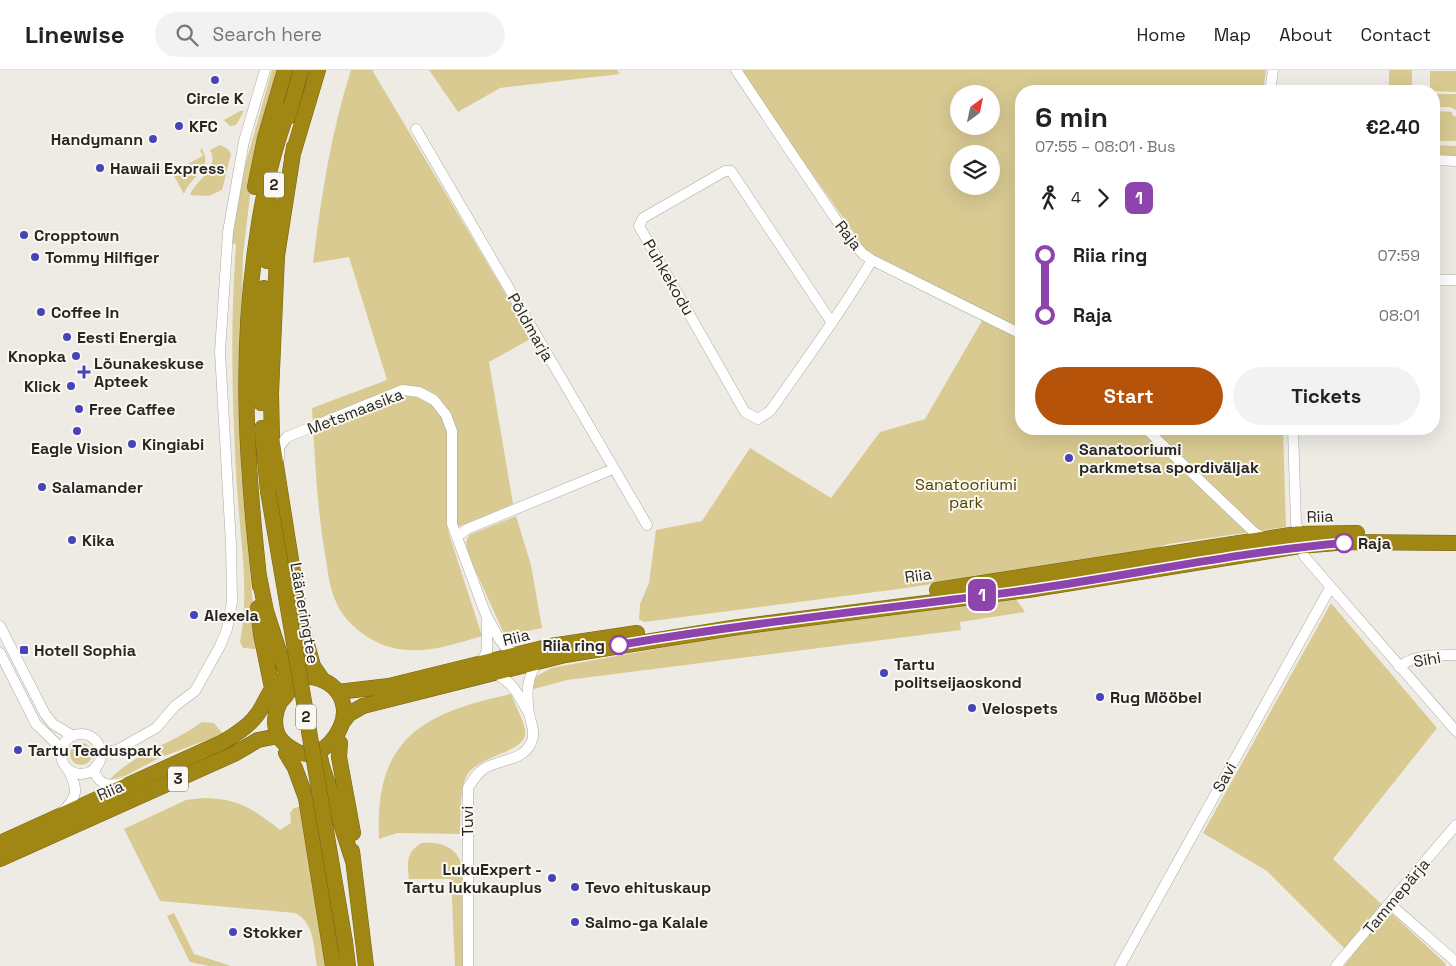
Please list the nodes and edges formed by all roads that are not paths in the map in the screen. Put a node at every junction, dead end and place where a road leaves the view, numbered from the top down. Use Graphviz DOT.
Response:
graph roads {
  1 [pos="265,70"];
  2 [pos="285,70"];
  3 [pos="301,70"];
  4 [pos="318,70"];
  5 [pos="736,70"];
  6 [pos="1273,70"];
  7 [pos="1271,85"];
  8 [pos="289,108"];
  9 [pos="416,129"];
  10 [pos="294,147"];
  11 [pos="1440,160"];
  12 [pos="1456,161"];
  13 [pos="872,260"];
  14 [pos="267,263"];
  15 [pos="1440,280"];
  16 [pos="1456,280"];
  17 [pos="249,286"];
  18 [pos="832,323"];
  19 [pos="1015,331"];
  20 [pos="1152,435"];
  21 [pos="1293,435"];
  22 [pos="613,469"];
  23 [pos="274,492"];
  24 [pos="646,525"];
  25 [pos="1456,534"];
  26 [pos="457,537"];
  27 [pos="1266,539"];
  28 [pos="1299,540"];
  29 [pos="1456,543"];
  30 [pos="1330,588"];
  31 [pos="486,615"];
  32 [pos="0,626"];
  33 [pos="0,653"];
  34 [pos="516,654"];
  35 [pos="1456,655"];
  36 [pos="537,662"];
  37 [pos="1399,667"];
  38 [pos="486,669"];
  39 [pos="322,679"];
  40 [pos="281,685"];
  41 [pos="391,693"];
  42 [pos="337,697"];
  43 [pos="268,713"];
  44 [pos="529,713"];
  45 [pos="342,723"];
  46 [pos="1456,731"];
  47 [pos="73,736"];
  48 [pos="224,742"];
  49 [pos="277,743"];
  50 [pos="62,748"];
  51 [pos="327,751"];
  52 [pos="100,753"];
  53 [pos="96,766"];
  54 [pos="68,769"];
  55 [pos="145,777"];
  56 [pos="53,820"];
  57 [pos="1456,825"];
  58 [pos="0,843"];
  59 [pos="0,859"];
  60 [pos="353,861"];
  61 [pos="1390,904"];
  62 [pos="1456,962"];
  63 [pos="333,966"];
  64 [pos="348,966"];
  65 [pos="366,966"];
  66 [pos="468,966"];
  67 [pos="1120,966"];
  68 [pos="1336,966"];
  1 -- 52 [label="street"];
  2 -- 17 [label="highway"];
  3 -- 8 [label="highway, Lääneringtee / 2"];
  4 -- 10 [label="highway, Lääneringtee / 2"];
  5 -- 13 [label="street, Raja"];
  6 -- 7 [label="street"];
  8 -- 14 [label="highway, Lääneringtee / 2"];
  8 -- 17 [label="highway"];
  9 -- 22 [label="street, Põldmarja"];
  10 -- 14 [label="highway, Lääneringtee / 2"];
  10 -- 23 [label="highway"];
  11 -- 12 [label="street"];
  13 -- 18 [label="street, Puhkekodu"];
  13 -- 19 [label="street, Raja"];
  14 -- 23 [label="highway, Lääneringtee / 2"];
  15 -- 16 [label="street"];
  17 -- 40 [label="highway"];
  18 -- 18 [label="street, Puhkekodu"];
  20 -- 27 [label="street"];
  21 -- 28 [label="street"];
  22 -- 24 [label="street, Põldmarja"];
  22 -- 26 [label="street"];
  23 -- 26 [label="street, Metsmaasika"];
  23 -- 39 [label="highway"];
  23 -- 64 [label="highway, Lääneringtee / 2, bridge"];
  25 -- 28 [label="highway, Riia"];
  26 -- 31 [label="street, Metsmaasika"];
  27 -- 28 [label="highway, Riia"];
  27 -- 34 [label="highway, Riia"];
  28 -- 29 [label="highway, Riia"];
  28 -- 30 [label="street"];
  28 -- 36 [label="highway, Riia"];
  30 -- 37 [label="street"];
  30 -- 67 [label="street, Savi"];
  31 -- 34 [label="street, Metsmaasika"];
  31 -- 38 [label="street, Metsmaasika"];
  32 -- 47 [label="street"];
  33 -- 50 [label="street"];
  34 -- 38 [label="highway, Riia"];
  35 -- 37 [label="street, Sihi"];
  36 -- 38 [label="highway, Riia"];
  36 -- 44 [label="street, Tuvi"];
  37 -- 46 [label="street"];
  38 -- 41 [label="highway, Riia"];
  38 -- 44 [label="street, Tuvi"];
  39 -- 40 [label="highway"];
  39 -- 42 [label="highway"];
  40 -- 42 [label="highway"];
  40 -- 43 [label="highway, Riia"];
  40 -- 48 [label="highway, Riia / 3"];
  40 -- 49 [label="highway"];
  41 -- 42 [label="highway, Riia"];
  41 -- 45 [label="highway, Riia"];
  41 -- 51 [label="highway, Riia"];
  42 -- 45 [label="highway"];
  42 -- 51 [label="highway"];
  43 -- 48 [label="highway, Riia / 3"];
  43 -- 49 [label="highway"];
  44 -- 66 [label="street, Tuvi"];
  45 -- 51 [label="highway"];
  47 -- 50 [label="street"];
  47 -- 52 [label="street"];
  48 -- 55 [label="highway, Riia / 3"];
  49 -- 51 [label="highway"];
  49 -- 59 [label="highway, Riia / 3"];
  49 -- 63 [label="highway"];
  50 -- 54 [label="street"];
  51 -- 60 [label="highway"];
  51 -- 60 [label="highway"];
  52 -- 53 [label="street"];
  53 -- 54 [label="street"];
  53 -- 55 [label="street"];
  54 -- 56 [label="street"];
  55 -- 56 [label="highway, Riia / 3"];
  56 -- 58 [label="highway, Riia / 3"];
  57 -- 61 [label="street, Tammepärja"];
  60 -- 65 [label="highway"];
  61 -- 62 [label="street"];
  61 -- 68 [label="street, Tammepärja"];
}
